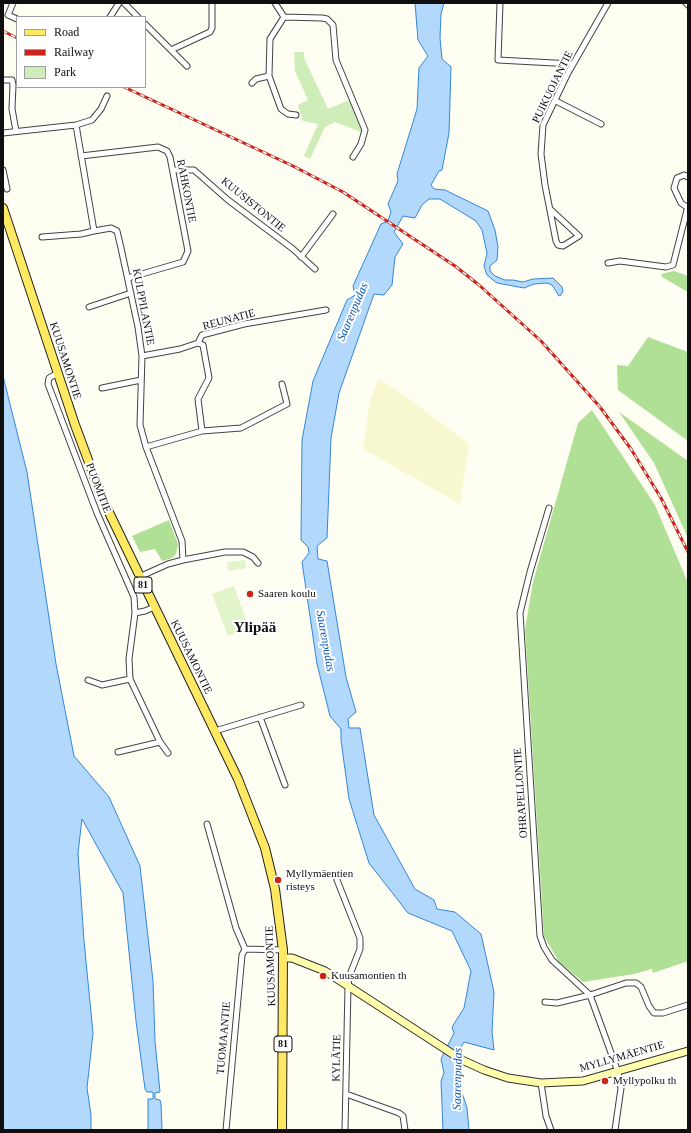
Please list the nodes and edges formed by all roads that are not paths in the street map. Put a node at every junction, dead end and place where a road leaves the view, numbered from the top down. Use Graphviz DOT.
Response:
graph roads {
  1 [pos="13,3"];
  2 [pos="119,3"];
  3 [pos="124,3"];
  4 [pos="212,3"];
  5 [pos="275,3"];
  6 [pos="500,3"];
  7 [pos="608,3"];
  8 [pos="686,3"];
  9 [pos="688,5"];
  10 [pos="6,14"];
  11 [pos="111,16"];
  12 [pos="137,16"];
  13 [pos="284,17"];
  14 [pos="16,19"];
  15 [pos="146,25"];
  16 [pos="171,50"];
  17 [pos="573,64"];
  18 [pos="187,66"];
  19 [pos="269,76"];
  20 [pos="3,80"];
  21 [pos="252,82"];
  22 [pos="107,96"];
  23 [pos="556,101"];
  24 [pos="296,115"];
  25 [pos="601,124"];
  26 [pos="76,125"];
  27 [pos="16,131"];
  28 [pos="3,133"];
  29 [pos="81,156"];
  30 [pos="353,157"];
  31 [pos="3,170"];
  32 [pos="173,170"];
  33 [pos="688,177"];
  34 [pos="7,189"];
  35 [pos="688,207"];
  36 [pos="3,208"];
  37 [pos="550,209"];
  38 [pos="333,214"];
  39 [pos="94,230"];
  40 [pos="42,237"];
  41 [pos="681,237"];
  42 [pos="688,239"];
  43 [pos="301,257"];
  44 [pos="608,263"];
  45 [pos="315,269"];
  46 [pos="128,278"];
  47 [pos="131,293"];
  48 [pos="89,307"];
  49 [pos="326,310"];
  50 [pos="198,343"];
  51 [pos="142,356"];
  52 [pos="58,373"];
  53 [pos="141,380"];
  54 [pos="282,384"];
  55 [pos="102,388"];
  56 [pos="202,431"];
  57 [pos="146,447"];
  58 [pos="549,508"];
  59 [pos="183,560"];
  60 [pos="258,563"];
  61 [pos="139,577"];
  62 [pos="154,607"];
  63 [pos="135,613"];
  64 [pos="130,679"];
  65 [pos="88,680"];
  66 [pos="301,705"];
  67 [pos="260,717"];
  68 [pos="215,731"];
  69 [pos="160,742"];
  70 [pos="118,752"];
  71 [pos="168,753"];
  72 [pos="284,785"];
  73 [pos="207,824"];
  74 [pos="337,880"];
  75 [pos="245,949"];
  76 [pos="283,954"];
  77 [pos="348,986"];
  78 [pos="590,995"];
  79 [pos="545,1002"];
  80 [pos="688,1005"];
  81 [pos="688,1051"];
  82 [pos="618,1072"];
  83 [pos="541,1083"];
  84 [pos="346,1094"];
  85 [pos="226,1130"];
  86 [pos="282,1130"];
  87 [pos="345,1130"];
  88 [pos="405,1130"];
  89 [pos="551,1130"];
  90 [pos="615,1130"];
  1 -- 10 [label="street"];
  2 -- 11 [label="street"];
  3 -- 12 [label="street"];
  4 -- 16 [label="street"];
  5 -- 13 [label="street"];
  6 -- 17 [label="street"];
  7 -- 17 [label="street, PUIKUOJANTIE"];
  8 -- 9 [label="street"];
  10 -- 14 [label="street"];
  13 -- 19 [label="street"];
  13 -- 30 [label="street"];
  15 -- 16 [label="street"];
  16 -- 18 [label="street"];
  17 -- 23 [label="street, PUIKUOJANTIE"];
  19 -- 21 [label="street"];
  19 -- 24 [label="street"];
  20 -- 27 [label="street"];
  22 -- 26 [label="street"];
  23 -- 25 [label="street"];
  23 -- 37 [label="street, PUIKUOJANTIE"];
  26 -- 27 [label="street"];
  26 -- 29 [label="street"];
  27 -- 28 [label="street"];
  29 -- 32 [label="street, RAHKONTIE"];
  29 -- 39 [label="street"];
  31 -- 34 [label="street"];
  32 -- 43 [label="street, KUUSISTONTIE"];
  32 -- 46 [label="street, RAHKONTIE"];
  33 -- 35 [label="street"];
  35 -- 41 [label="street"];
  36 -- 52 [label="main road, KUUSAMONTIE / 81"];
  37 -- 37 [label="street, PUIKUOJANTIE"];
  38 -- 43 [label="street"];
  39 -- 40 [label="street"];
  39 -- 46 [label="street, KULPPILANTIE"];
  41 -- 42 [label="street"];
  41 -- 44 [label="street"];
  43 -- 45 [label="street, KUUSISTONTIE"];
  46 -- 47 [label="street, KULPPILANTIE"];
  47 -- 48 [label="street"];
  47 -- 51 [label="street, KULPPILANTIE"];
  49 -- 50 [label="street, REUNATIE"];
  50 -- 51 [label="street, REUNATIE"];
  50 -- 56 [label="street"];
  51 -- 53 [label="street, KULPPILANTIE"];
  52 -- 61 [label="main road, KUUSAMONTIE / 81"];
  52 -- 63 [label="street, PUOMITIE"];
  53 -- 55 [label="street"];
  53 -- 57 [label="street, KULPPILANTIE"];
  54 -- 56 [label="street"];
  56 -- 57 [label="street"];
  57 -- 59 [label="street, KULPPILANTIE"];
  58 -- 78 [label="street, OHRAPELLONTIE"];
  59 -- 60 [label="street"];
  59 -- 61 [label="street"];
  61 -- 62 [label="main road, KUUSAMONTIE / 81"];
  62 -- 63 [label="street"];
  62 -- 68 [label="main road, KUUSAMONTIE / 81"];
  63 -- 64 [label="street, PUOMITIE"];
  64 -- 65 [label="street"];
  64 -- 69 [label="street, PUOMITIE"];
  66 -- 67 [label="street"];
  67 -- 68 [label="street"];
  67 -- 72 [label="street"];
  68 -- 76 [label="main road, KUUSAMONTIE / 81"];
  69 -- 70 [label="street"];
  69 -- 71 [label="street, PUOMITIE"];
  73 -- 75 [label="street"];
  74 -- 77 [label="street, KYLÄTIE"];
  75 -- 76 [label="street"];
  75 -- 85 [label="street, TUOMAANTIE"];
  76 -- 77 [label="main road, MYLLYMÄENTIE"];
  76 -- 86 [label="main road, KUUSAMONTIE / 81"];
  77 -- 83 [label="main road, MYLLYMÄENTIE"];
  77 -- 84 [label="street, KYLÄTIE"];
  78 -- 79 [label="street"];
  78 -- 80 [label="street"];
  78 -- 82 [label="street"];
  81 -- 82 [label="main road, MYLLYMÄENTIE"];
  82 -- 83 [label="main road, MYLLYMÄENTIE"];
  82 -- 90 [label="street"];
  83 -- 89 [label="street"];
  84 -- 87 [label="street, KYLÄTIE"];
  84 -- 88 [label="street"];
}
